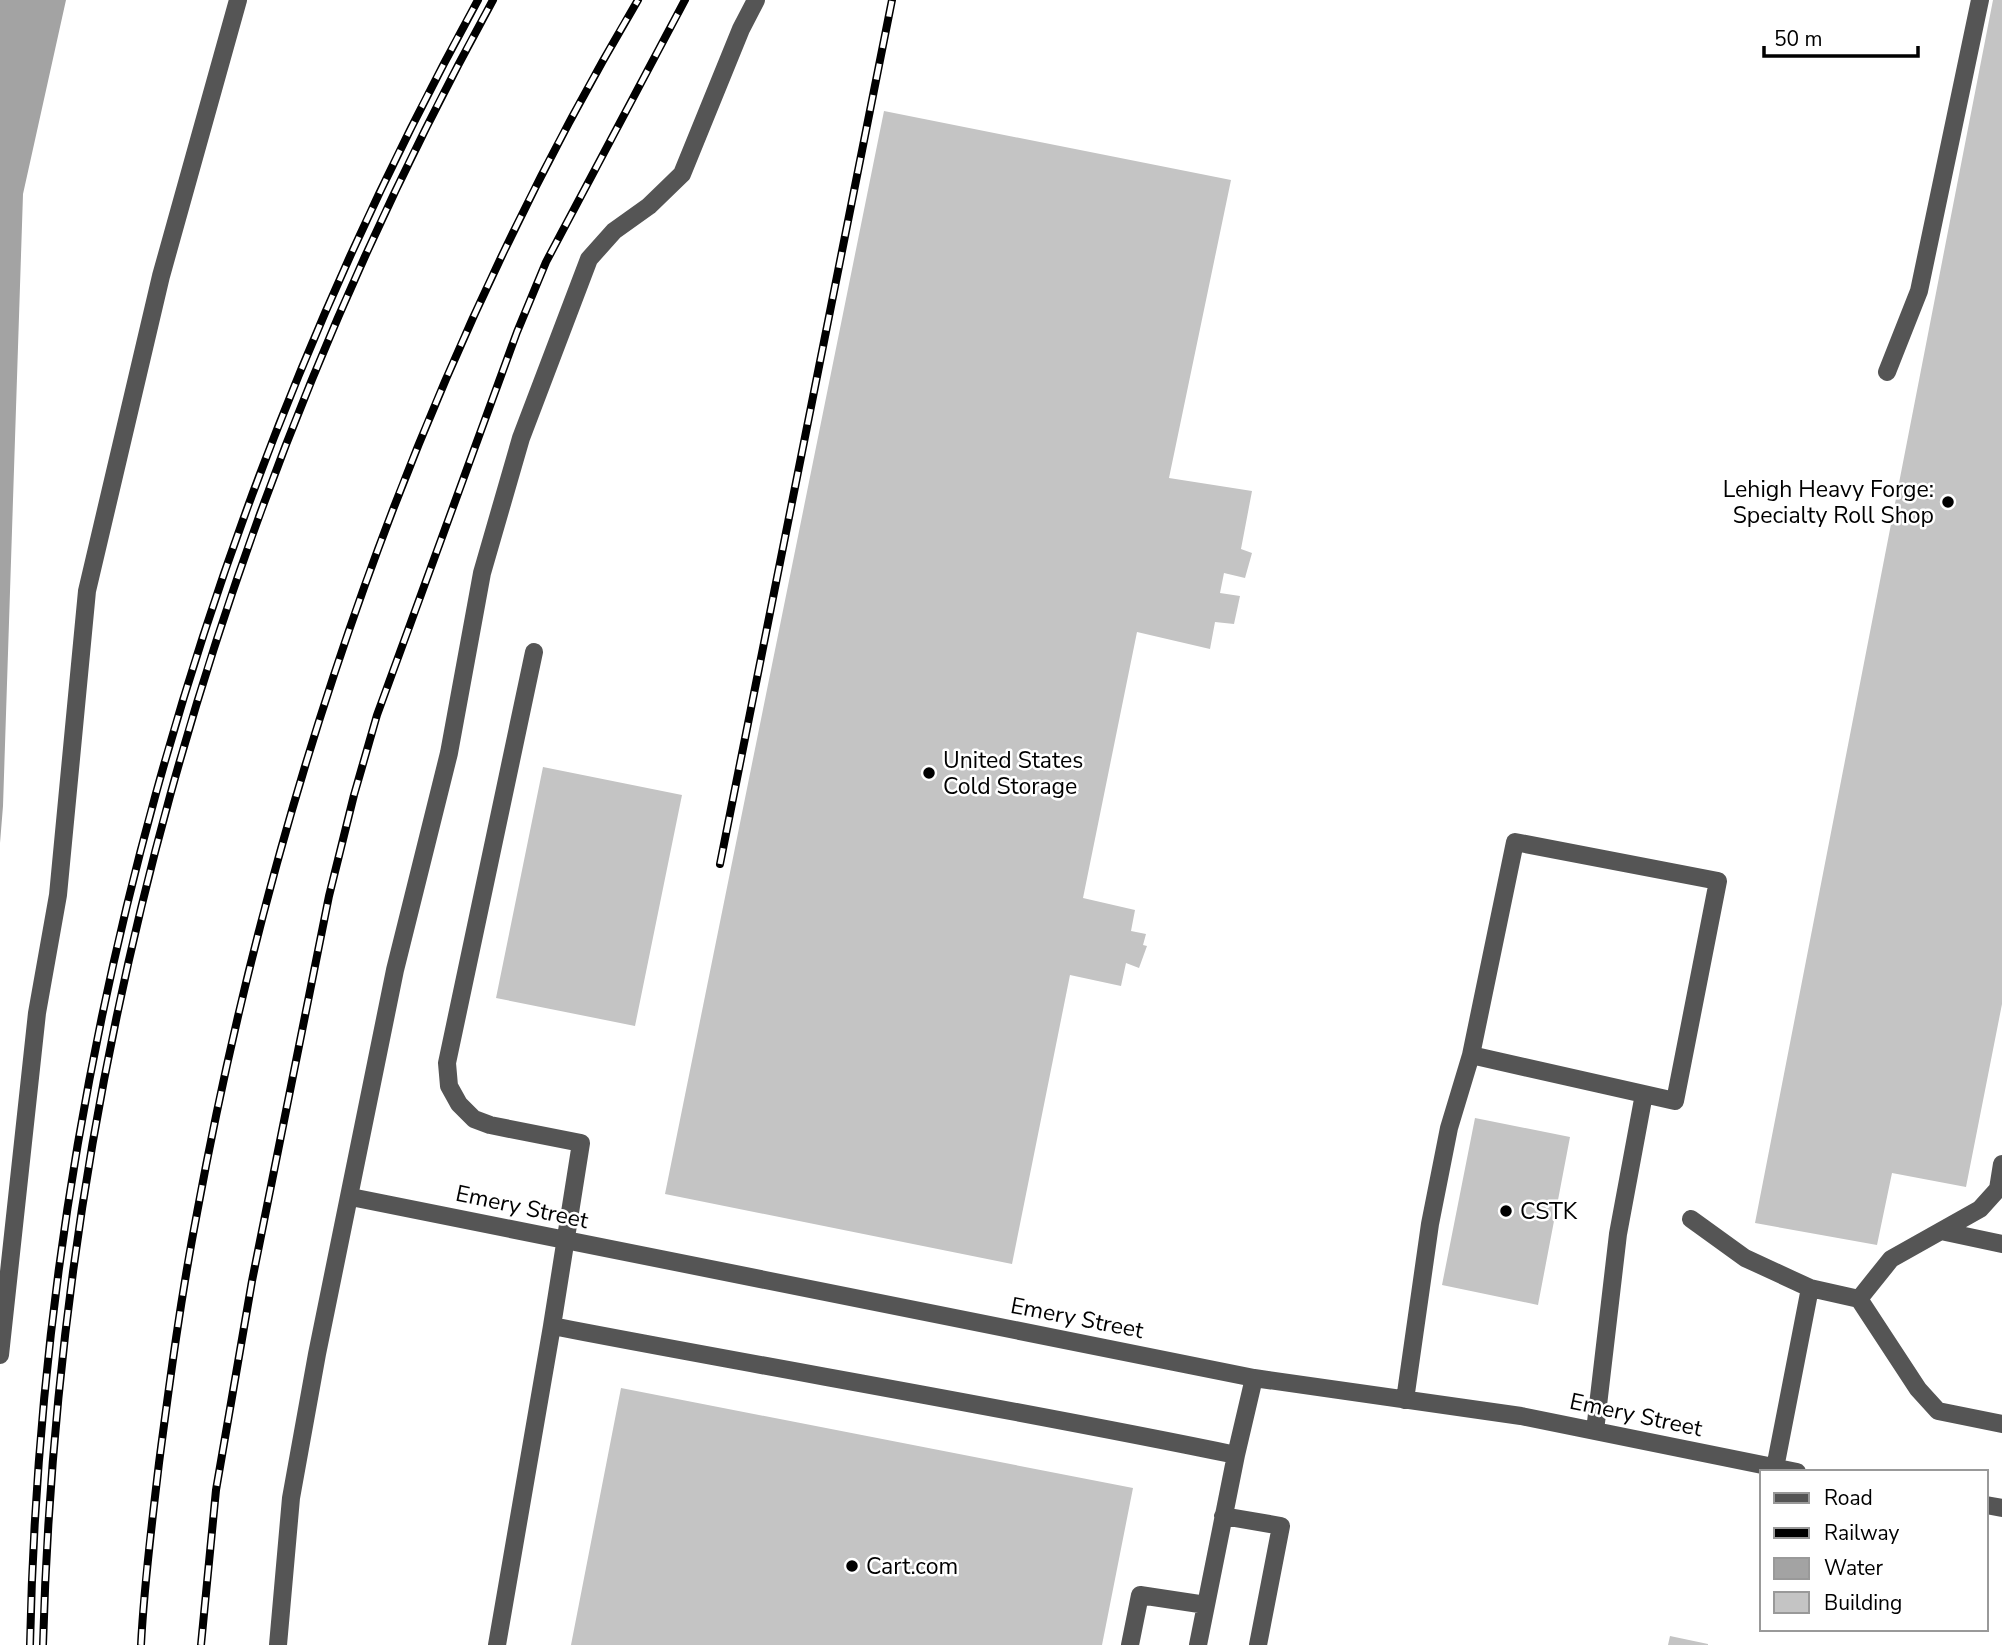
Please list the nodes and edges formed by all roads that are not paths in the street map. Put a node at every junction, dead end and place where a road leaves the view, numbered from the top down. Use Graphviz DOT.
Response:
graph roads {
  1 [pos="238,0"];
  2 [pos="756,0"];
  3 [pos="1980,0"];
  4 [pos="1887,372"];
  5 [pos="534,652"];
  6 [pos="1471,1055"];
  7 [pos="1644,1094"];
  8 [pos="2002,1164"];
  9 [pos="351,1197"];
  10 [pos="1692,1219"];
  11 [pos="1941,1231"];
  12 [pos="566,1242"];
  13 [pos="2002,1244"];
  14 [pos="1810,1288"];
  15 [pos="1859,1299"];
  16 [pos="552,1326"];
  17 [pos="0,1355"];
  18 [pos="1254,1378"];
  19 [pos="1405,1399"];
  20 [pos="2002,1424"];
  21 [pos="1595,1431"];
  22 [pos="1236,1455"];
  23 [pos="1775,1468"];
  24 [pos="1786,1470"];
  25 [pos="1223,1516"];
  26 [pos="1206,1605"];
  27 [pos="278,1645"];
  28 [pos="497,1645"];
  29 [pos="1130,1645"];
  30 [pos="1198,1645"];
  31 [pos="1258,1645"];
  1 -- 17 [label="street"];
  2 -- 9 [label="street"];
  3 -- 4 [label="street"];
  5 -- 12 [label="street"];
  6 -- 7 [label="street"];
  6 -- 7 [label="street"];
  6 -- 19 [label="street"];
  7 -- 21 [label="street"];
  8 -- 11 [label="street"];
  9 -- 12 [label="street, Emery Street"];
  9 -- 27 [label="street"];
  10 -- 14 [label="street"];
  11 -- 13 [label="street"];
  11 -- 15 [label="street"];
  12 -- 16 [label="street"];
  12 -- 18 [label="street, Emery Street"];
  14 -- 15 [label="street"];
  14 -- 23 [label="street"];
  15 -- 20 [label="street"];
  16 -- 22 [label="street"];
  16 -- 28 [label="street"];
  18 -- 19 [label="street, Emery Street"];
  18 -- 22 [label="street"];
  19 -- 21 [label="street, Emery Street"];
  21 -- 23 [label="street, Emery Street"];
  22 -- 25 [label="street"];
  23 -- 24 [label="street, Emery Street"];
  25 -- 26 [label="street"];
  25 -- 31 [label="street"];
  26 -- 29 [label="street"];
  26 -- 30 [label="street"];
}
